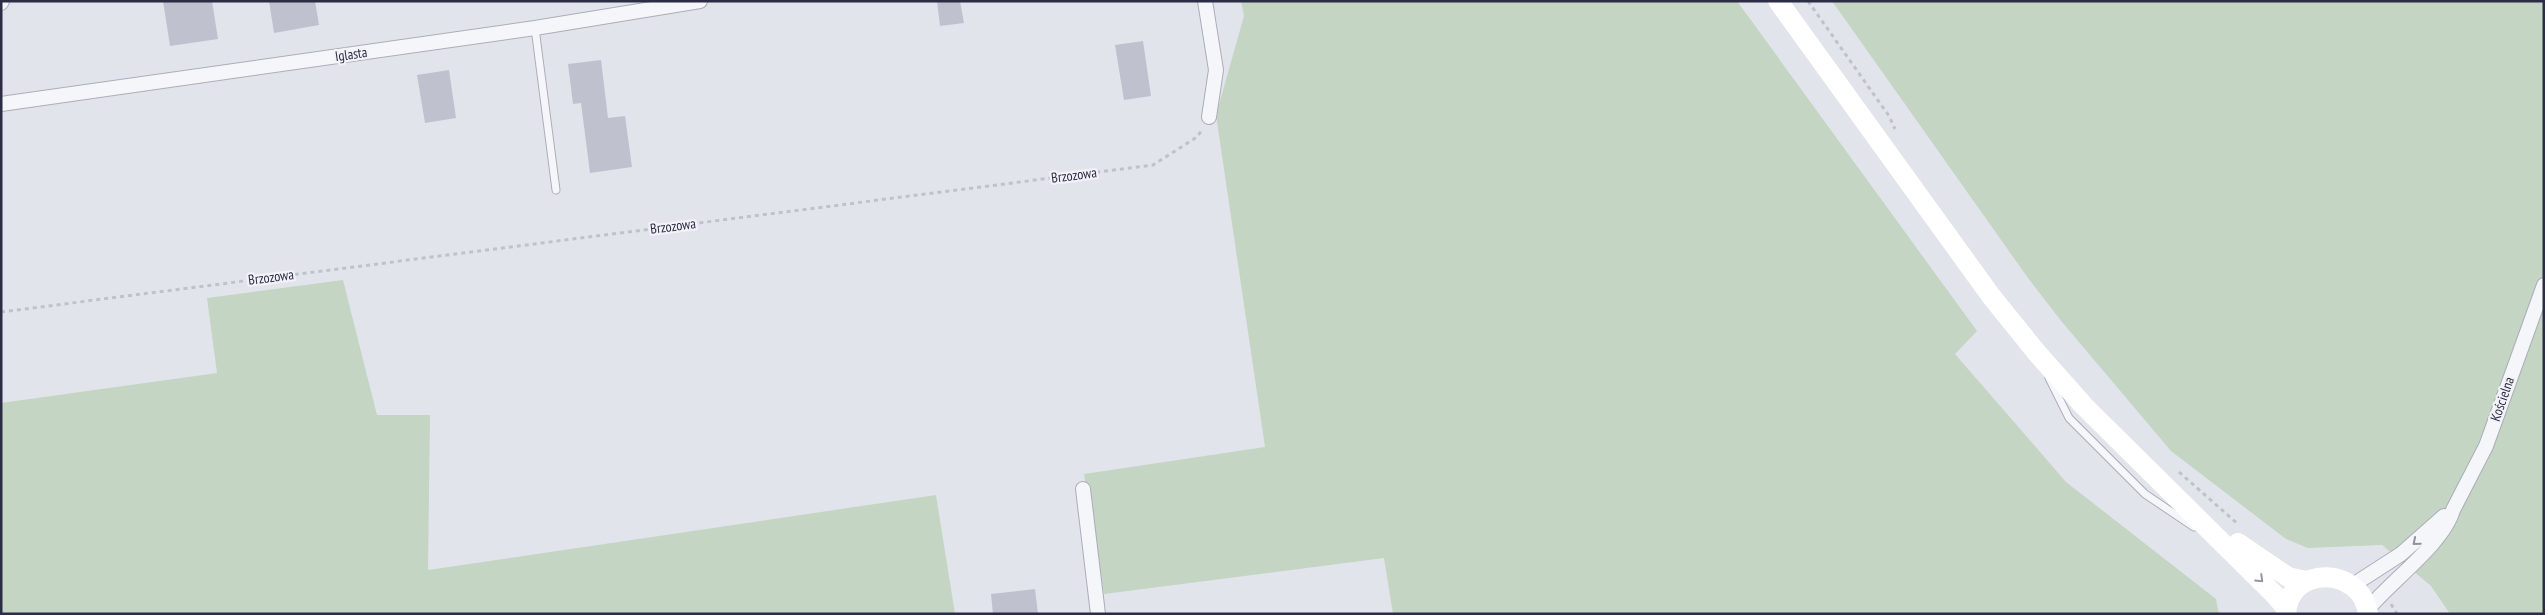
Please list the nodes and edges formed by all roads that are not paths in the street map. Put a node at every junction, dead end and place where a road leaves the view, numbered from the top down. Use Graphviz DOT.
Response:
graph roads {
  1 [pos="700,1"];
  2 [pos="1205,1"];
  3 [pos="1778,1"];
  4 [pos="535,28"];
  5 [pos="1,104"];
  6 [pos="1209,117"];
  7 [pos="556,190"];
  8 [pos="2544,285"];
  9 [pos="2037,353"];
  10 [pos="1083,489"];
  11 [pos="2453,510"];
  12 [pos="2194,515"];
  13 [pos="2212,534"];
  14 [pos="2306,582"];
  15 [pos="2353,585"];
  16 [pos="2286,611"];
  17 [pos="2368,611"];
  18 [pos="1098,614"];
  1 -- 4 [label="street, Iglasta"];
  2 -- 6 [label="street"];
  3 -- 9 [label="main road"];
  4 -- 5 [label="street, Iglasta"];
  4 -- 7 [label="lane"];
  8 -- 11 [label="street, Kościelna"];
  9 -- 12 [label="main road"];
  9 -- 13 [label="lane"];
  10 -- 18 [label="street"];
  11 -- 15 [label="street, Kościelna, one-way"];
  11 -- 17 [label="street, Kościelna"];
  12 -- 13 [label="main road"];
  12 -- 14 [label="main road"];
  13 -- 16 [label="main road, one-way"];
  14 -- 15 [label="main road"];
  14 -- 16 [label="main road"];
  15 -- 17 [label="main road"];
}
